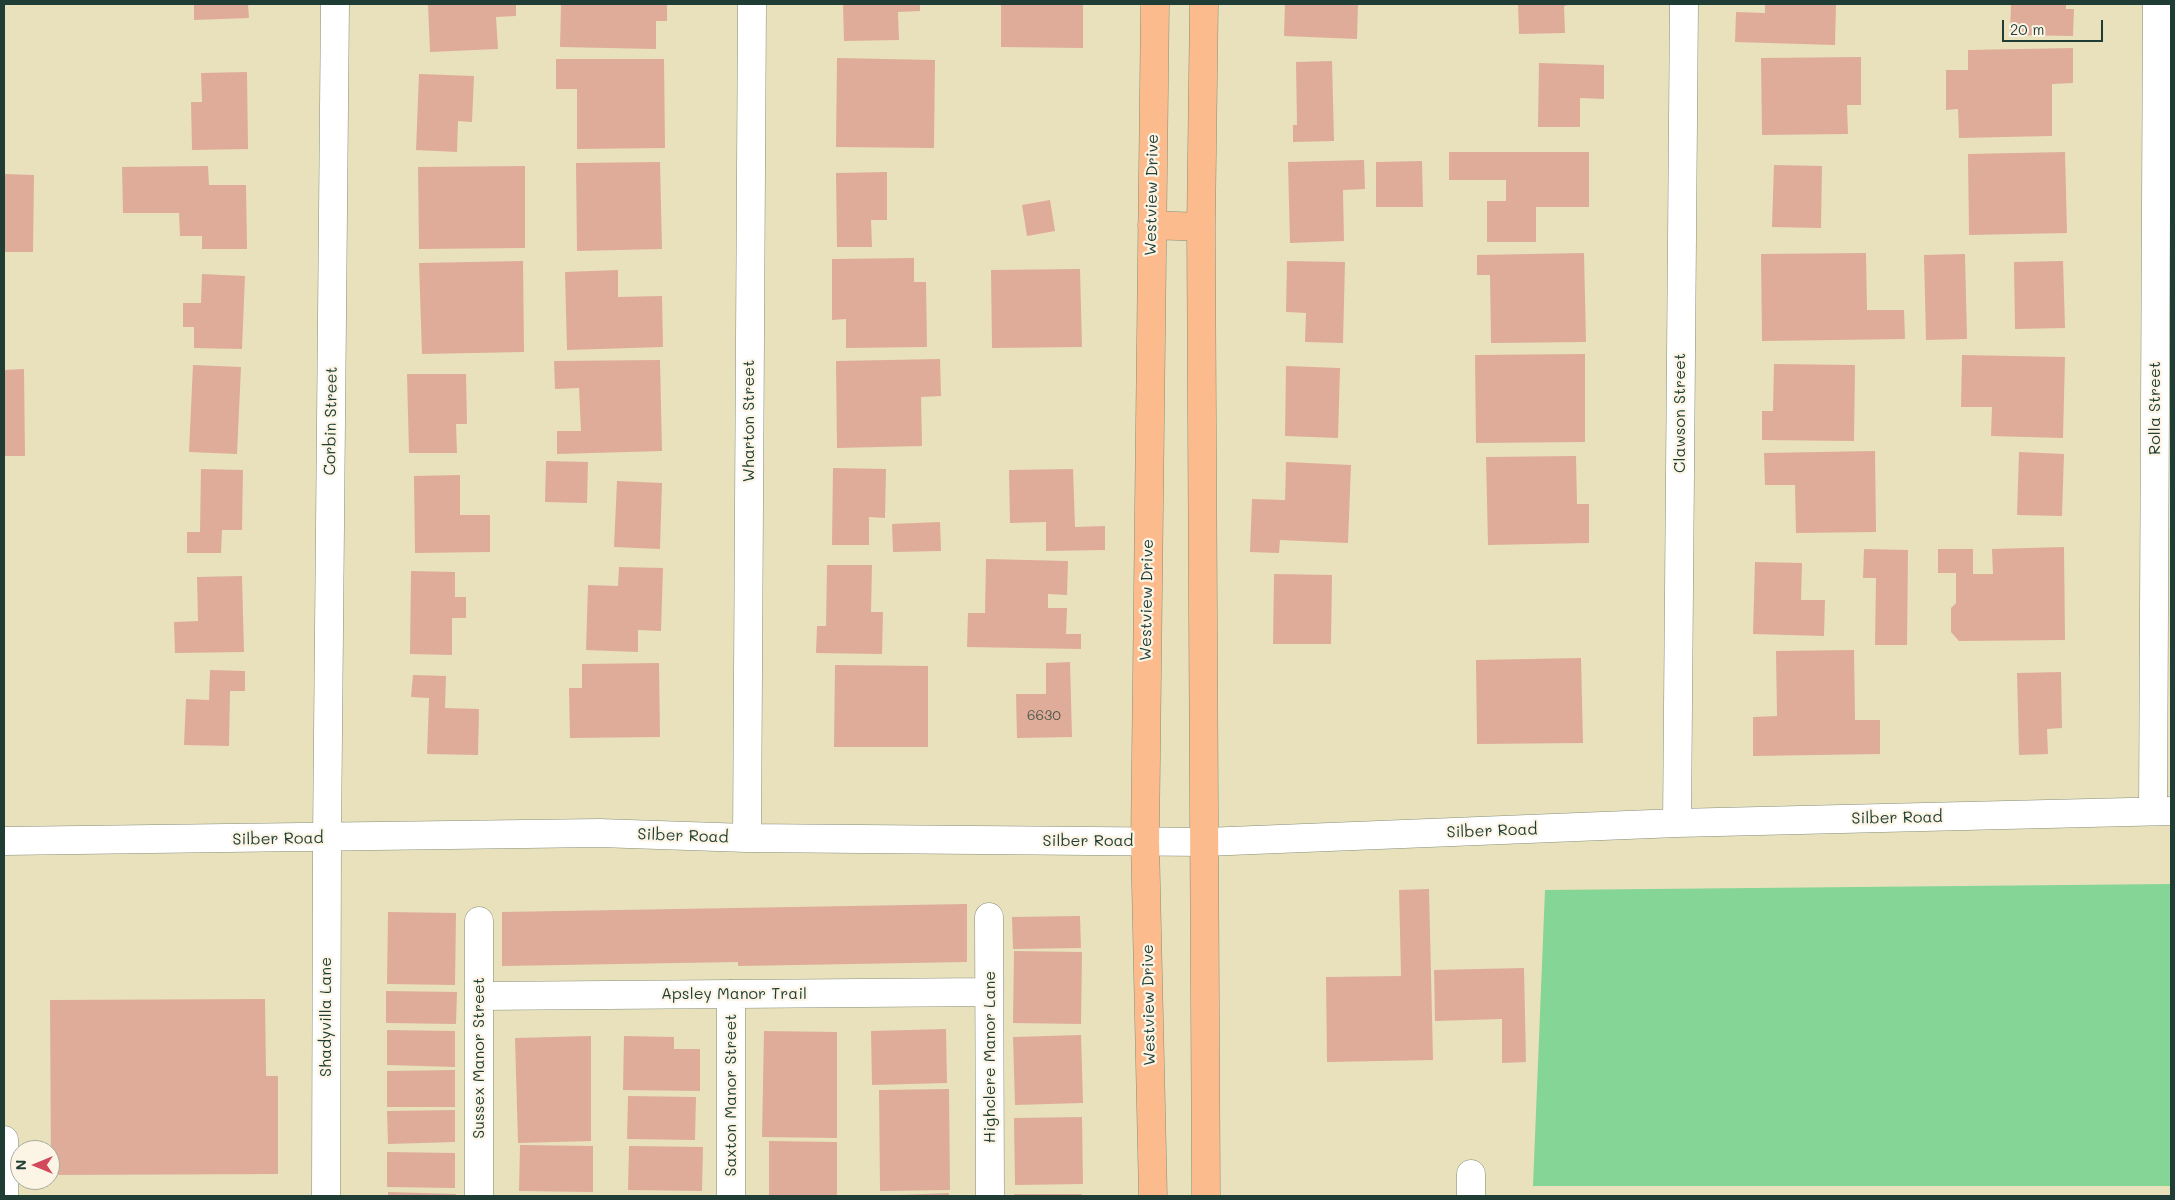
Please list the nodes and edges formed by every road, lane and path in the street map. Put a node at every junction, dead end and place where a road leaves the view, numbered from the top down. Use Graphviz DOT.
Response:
graph roads {
  1 [pos="335,4"];
  2 [pos="752,4"];
  3 [pos="1154,4"];
  4 [pos="1204,4"];
  5 [pos="1684,4"];
  6 [pos="2157,4"];
  7 [pos="1152,225"];
  8 [pos="1201,227"];
  9 [pos="2162,811"];
  10 [pos="1677,823"];
  11 [pos="326,838"];
  12 [pos="747,838"];
  13 [pos="4,841"];
  14 [pos="1145,841"];
  15 [pos="1206,842"];
  16 [pos="988,917"];
  17 [pos="479,921"];
  18 [pos="989,992"];
  19 [pos="731,994"];
  20 [pos="479,996"];
  21 [pos="4,1140"];
  22 [pos="4,1157"];
  23 [pos="4,1196"];
  24 [pos="326,1196"];
  25 [pos="479,1196"];
  26 [pos="731,1196"];
  27 [pos="990,1196"];
  28 [pos="1153,1196"];
  29 [pos="1206,1196"];
  1 -- 11 [label="street, Corbin Street"];
  2 -- 12 [label="street, Wharton Street"];
  3 -- 7 [label="main road, Westview Drive"];
  4 -- 8 [label="main road"];
  5 -- 10 [label="street, Clawson Street"];
  6 -- 9 [label="street, Rolla Street"];
  7 -- 8 [label="main road"];
  7 -- 14 [label="main road, Westview Drive"];
  8 -- 15 [label="main road"];
  9 -- 10 [label="street, Silber Road"];
  10 -- 15 [label="street, Silber Road"];
  11 -- 12 [label="street, Silber Road"];
  11 -- 13 [label="street, Silber Road"];
  11 -- 24 [label="street, Shadyvilla Lane"];
  12 -- 14 [label="street, Silber Road"];
  14 -- 15 [label="street, Silber Road"];
  14 -- 28 [label="main road, Westview Drive"];
  15 -- 29 [label="main road"];
  16 -- 18 [label="street, Highclere Manor Lane"];
  17 -- 20 [label="street, Sussex Manor Street"];
  18 -- 19 [label="street, Apsley Manor Trail"];
  18 -- 27 [label="street, Highclere Manor Lane"];
  19 -- 20 [label="street, Apsley Manor Trail"];
  19 -- 26 [label="street, Saxton Manor Street"];
  20 -- 25 [label="street, Sussex Manor Street"];
  21 -- 22 [label="street"];
  22 -- 23 [label="street"];
}
